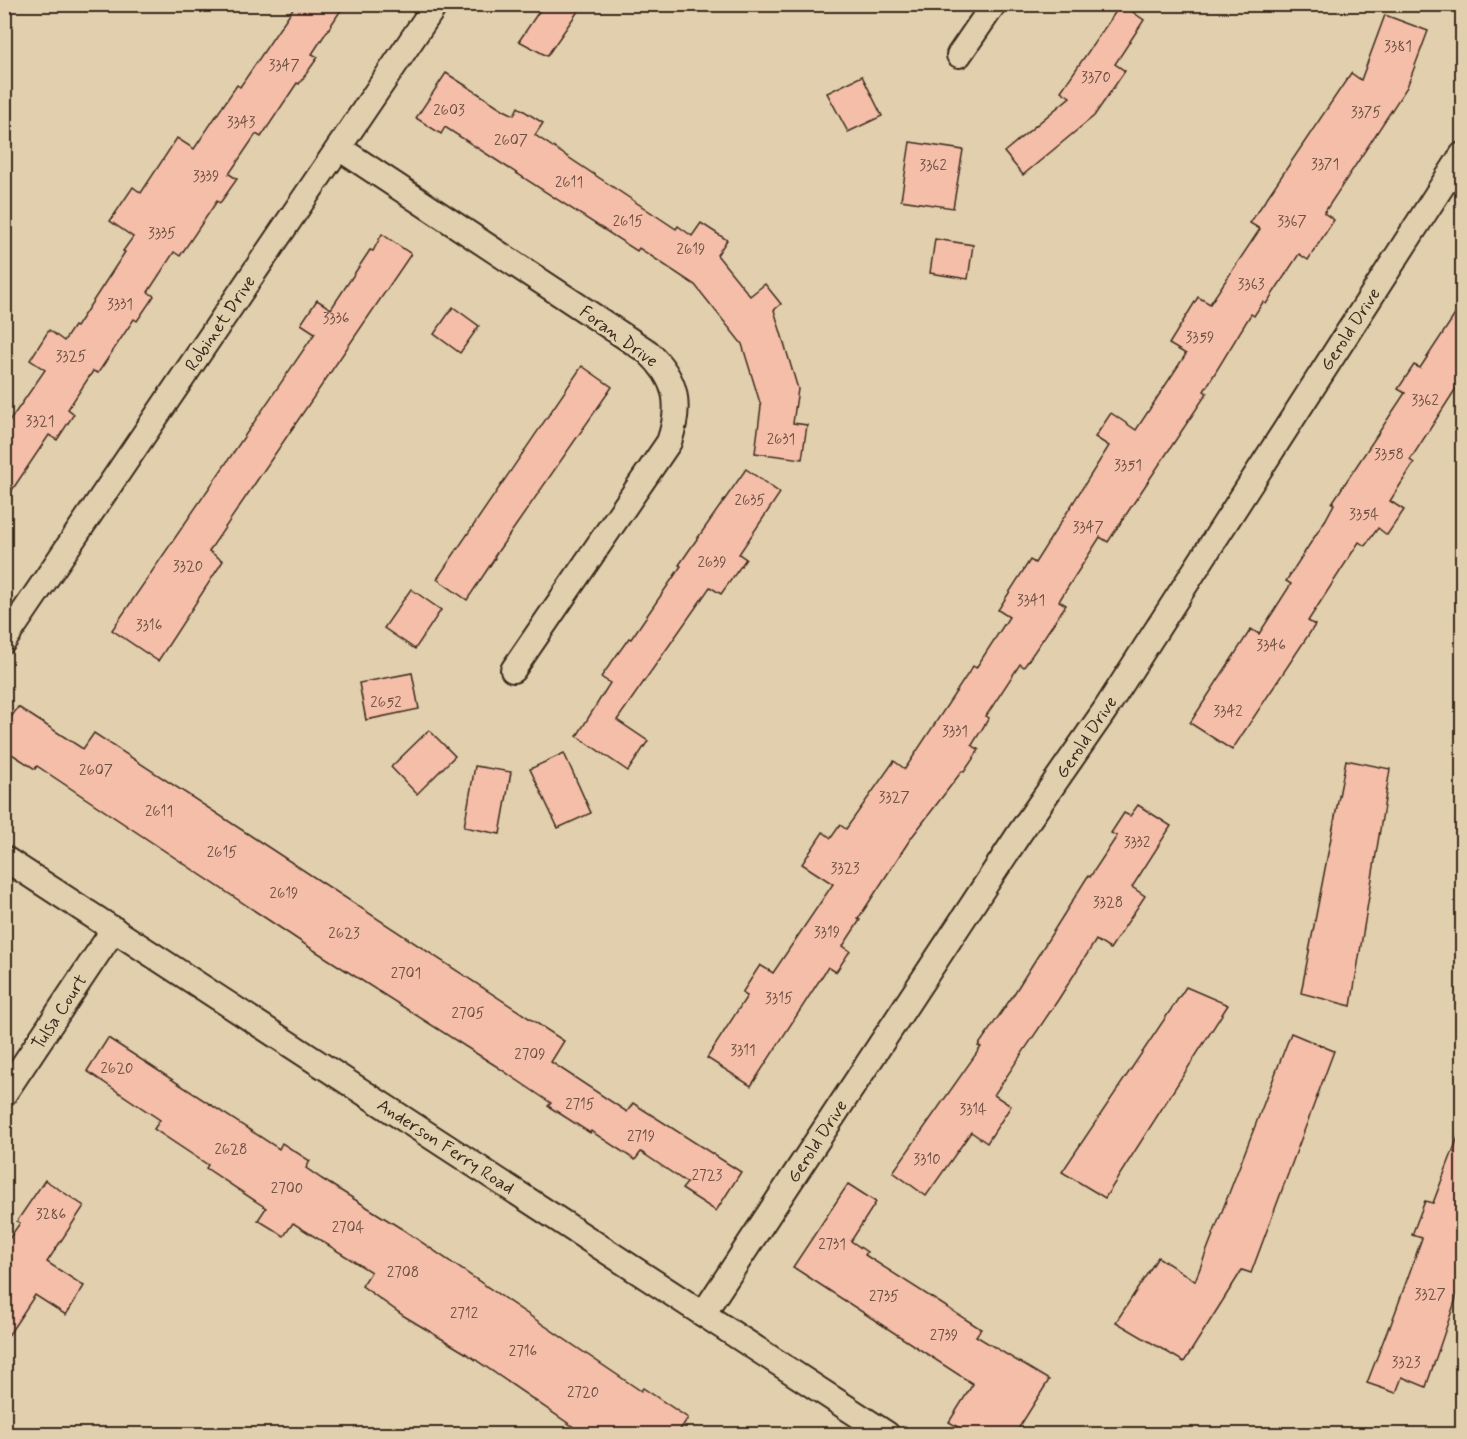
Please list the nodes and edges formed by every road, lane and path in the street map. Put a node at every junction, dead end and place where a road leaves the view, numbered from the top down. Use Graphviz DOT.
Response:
graph roads {
  1 [pos="436,4"];
  2 [pos="994,4"];
  3 [pos="959,55"];
  4 [pos="339,148"];
  5 [pos="1462,155"];
  6 [pos="4,641"];
  7 [pos="513,670"];
  8 [pos="4,858"];
  9 [pos="114,929"];
  10 [pos="4,1094"];
  11 [pos="703,1314"];
  12 [pos="887,1434"];
  1 -- 4 [label="street, Robinet Drive"];
  2 -- 3 [label="street"];
  4 -- 6 [label="street, Robinet Drive"];
  4 -- 7 [label="street, Foran Drive"];
  5 -- 11 [label="street, Gerold Drive"];
  8 -- 9 [label="street, Anderson Ferry Road"];
  9 -- 10 [label="street, Tulsa Court"];
  9 -- 11 [label="street, Anderson Ferry Road"];
  11 -- 12 [label="street, Anderson Ferry Road"];
}
